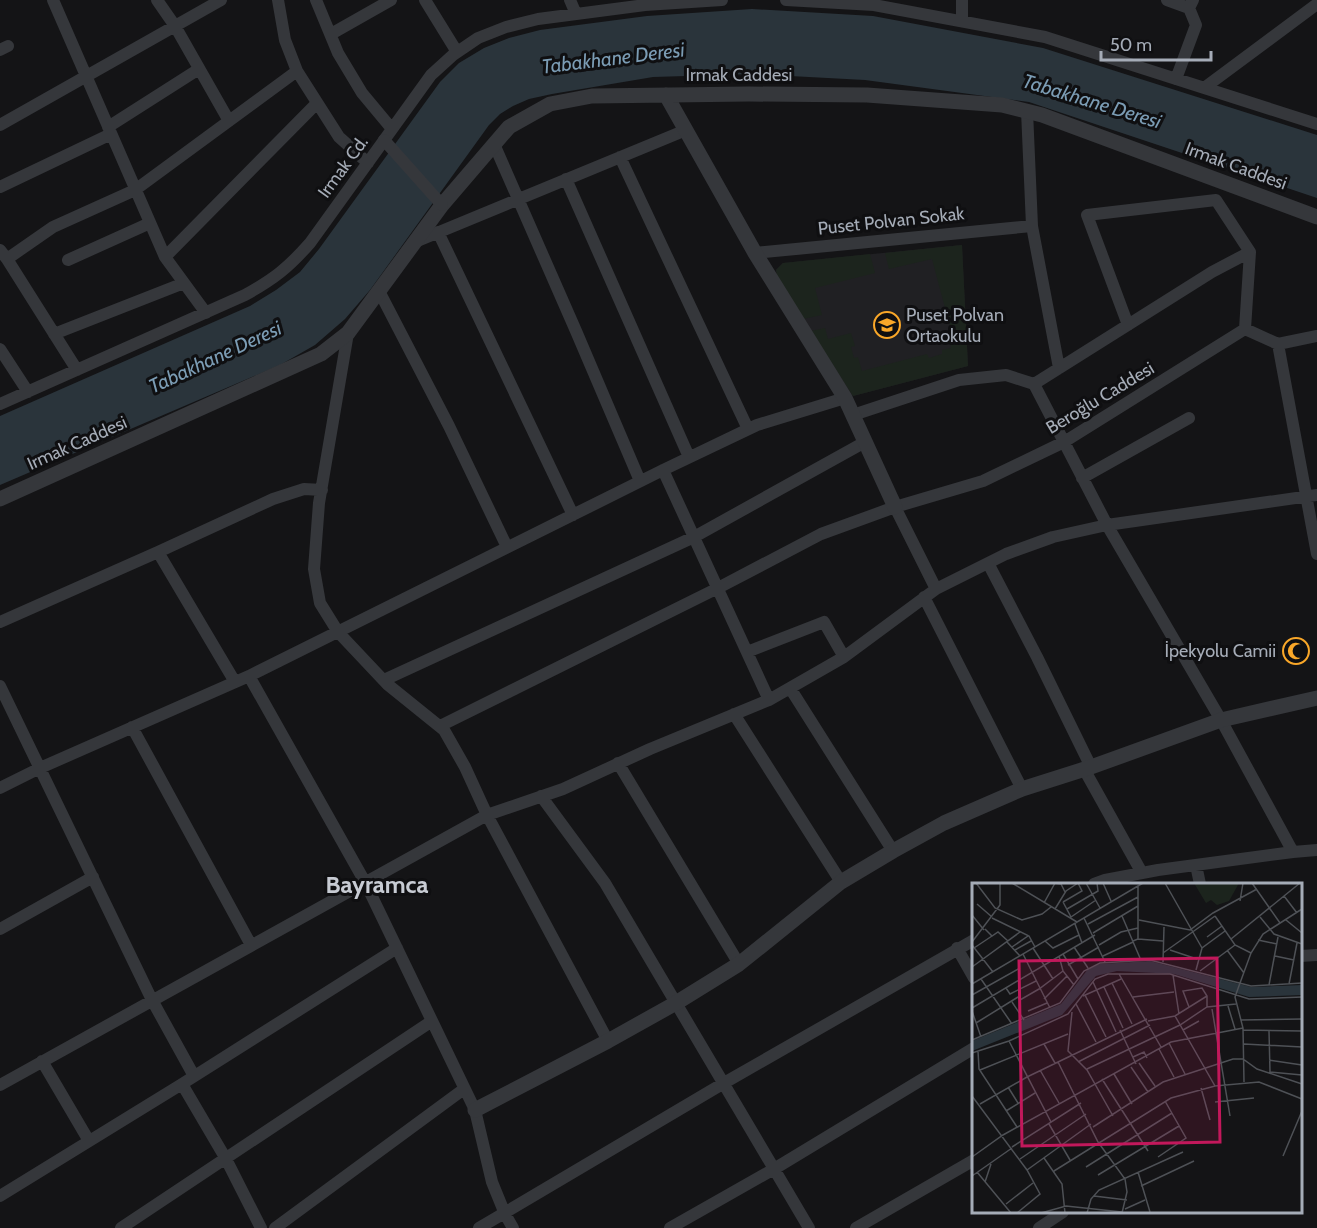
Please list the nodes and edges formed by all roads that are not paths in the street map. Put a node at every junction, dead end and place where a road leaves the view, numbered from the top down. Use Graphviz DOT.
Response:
graph roads {
  1 [pos="53,0"];
  2 [pos="157,0"];
  3 [pos="221,0"];
  4 [pos="278,0"];
  5 [pos="316,0"];
  6 [pos="391,0"];
  7 [pos="426,0"];
  8 [pos="570,0"];
  9 [pos="713,0"];
  10 [pos="722,0"];
  11 [pos="786,0"];
  12 [pos="962,0"];
  13 [pos="1167,0"];
  14 [pos="808,1"];
  15 [pos="1191,4"];
  16 [pos="1317,4"];
  17 [pos="576,14"];
  18 [pos="962,21"];
  19 [pos="175,26"];
  20 [pos="331,34"];
  21 [pos="458,52"];
  22 [pos="199,69"];
  23 [pos="297,71"];
  24 [pos="86,77"];
  25 [pos="1176,79"];
  26 [pos="1204,88"];
  27 [pos="666,95"];
  28 [pos="317,103"];
  29 [pos="1027,111"];
  30 [pos="229,121"];
  31 [pos="1317,124"];
  32 [pos="0,125"];
  33 [pos="392,129"];
  34 [pos="109,130"];
  35 [pos="686,130"];
  36 [pos="384,140"];
  37 [pos="494,144"];
  38 [pos="620,157"];
  39 [pos="368,163"];
  40 [pos="566,179"];
  41 [pos="0,187"];
  42 [pos="135,190"];
  43 [pos="518,199"];
  44 [pos="442,205"];
  45 [pos="1317,217"];
  46 [pos="150,223"];
  47 [pos="1032,226"];
  48 [pos="438,232"];
  49 [pos="415,242"];
  50 [pos="1250,252"];
  51 [pos="755,253"];
  52 [pos="3,254"];
  53 [pos="165,257"];
  54 [pos="68,260"];
  55 [pos="184,283"];
  56 [pos="379,291"];
  57 [pos="206,313"];
  58 [pos="1128,325"];
  59 [pos="1245,329"];
  60 [pos="348,333"];
  61 [pos="54,334"];
  62 [pos="1317,336"];
  63 [pos="1278,344"];
  64 [pos="0,350"];
  65 [pos="1059,368"];
  66 [pos="76,370"];
  67 [pos="1034,384"];
  68 [pos="28,392"];
  69 [pos="845,398"];
  70 [pos="0,404"];
  71 [pos="853,415"];
  72 [pos="1189,418"];
  73 [pos="748,429"];
  74 [pos="865,442"];
  75 [pos="1064,442"];
  76 [pos="689,457"];
  77 [pos="663,470"];
  78 [pos="1082,478"];
  79 [pos="640,481"];
  80 [pos="322,490"];
  81 [pos="1312,496"];
  82 [pos="0,499"];
  83 [pos="895,507"];
  84 [pos="573,515"];
  85 [pos="1107,525"];
  86 [pos="694,537"];
  87 [pos="507,547"];
  88 [pos="158,552"];
  89 [pos="1317,554"];
  90 [pos="988,563"];
  91 [pos="718,588"];
  92 [pos="936,589"];
  93 [pos="924,597"];
  94 [pos="0,622"];
  95 [pos="338,632"];
  96 [pos="747,652"];
  97 [pos="844,657"];
  98 [pos="249,676"];
  99 [pos="384,680"];
  100 [pos="235,682"];
  101 [pos="0,686"];
  102 [pos="790,688"];
  103 [pos="1317,698"];
  104 [pos="770,700"];
  105 [pos="734,714"];
  106 [pos="1221,720"];
  107 [pos="440,726"];
  108 [pos="132,727"];
  109 [pos="618,763"];
  110 [pos="40,768"];
  111 [pos="1088,768"];
  112 [pos="0,788"];
  113 [pos="1022,789"];
  114 [pos="541,796"];
  115 [pos="487,815"];
  116 [pos="1317,850"];
  117 [pos="893,851"];
  118 [pos="1293,852"];
  119 [pos="1196,865"];
  120 [pos="1142,873"];
  121 [pos="93,878"];
  122 [pos="365,882"];
  123 [pos="842,882"];
  124 [pos="1098,883"];
  125 [pos="1200,883"];
  126 [pos="0,929"];
  127 [pos="972,940"];
  128 [pos="251,945"];
  129 [pos="397,948"];
  130 [pos="957,948"];
  131 [pos="1317,955"];
  132 [pos="1302,956"];
  133 [pos="739,964"];
  134 [pos="972,974"];
  135 [pos="152,1000"];
  136 [pos="676,1003"];
  137 [pos="432,1021"];
  138 [pos="608,1041"];
  139 [pos="972,1049"];
  140 [pos="42,1061"];
  141 [pos="194,1076"];
  142 [pos="724,1083"];
  143 [pos="182,1084"];
  144 [pos="0,1085"];
  145 [pos="464,1089"];
  146 [pos="475,1110"];
  147 [pos="89,1141"];
  148 [pos="226,1159"];
  149 [pos="972,1161"];
  150 [pos="774,1169"];
  151 [pos="0,1196"];
  152 [pos="1062,1213"];
  153 [pos="505,1214"];
  154 [pos="121,1228"];
  155 [pos="261,1228"];
  156 [pos="275,1228"];
  157 [pos="479,1228"];
  158 [pos="513,1228"];
  159 [pos="670,1228"];
  160 [pos="809,1228"];
  161 [pos="856,1228"];
  162 [pos="1039,1228"];
  1 -- 24 [label="street"];
  2 -- 19 [label="street"];
  3 -- 19 [label="street"];
  4 -- 23 [label="street"];
  5 -- 20 [label="street"];
  6 -- 20 [label="street"];
  7 -- 21 [label="street"];
  8 -- 17 [label="street"];
  9 -- 10 [label="street, Irmak Cd."];
  9 -- 17 [label="street, Irmak Cd."];
  11 -- 14 [label="street"];
  12 -- 18 [label="street"];
  13 -- 15 [label="street"];
  14 -- 18 [label="street"];
  15 -- 25 [label="street"];
  16 -- 26 [label="street"];
  17 -- 21 [label="street, Irmak Cd."];
  18 -- 25 [label="street"];
  19 -- 22 [label="street"];
  19 -- 24 [label="street"];
  20 -- 33 [label="street"];
  21 -- 33 [label="street, Irmak Cd."];
  22 -- 30 [label="street"];
  22 -- 34 [label="street"];
  23 -- 28 [label="street"];
  23 -- 30 [label="street"];
  24 -- 32 [label="street"];
  24 -- 34 [label="street"];
  25 -- 26 [label="street"];
  26 -- 31 [label="street"];
  27 -- 29 [label="street, Irmak Caddesi"];
  27 -- 35 [label="street"];
  27 -- 37 [label="street, Irmak Caddesi"];
  28 -- 39 [label="street"];
  28 -- 53 [label="street"];
  29 -- 45 [label="street, Irmak Caddesi"];
  29 -- 47 [label="street"];
  30 -- 42 [label="street"];
  33 -- 39 [label="street, Irmak Cd."];
  34 -- 41 [label="street"];
  34 -- 42 [label="street"];
  35 -- 38 [label="street"];
  35 -- 51 [label="street"];
  36 -- 44 [label="street, bridge"];
  37 -- 43 [label="street"];
  37 -- 44 [label="street, Irmak Caddesi"];
  38 -- 40 [label="street"];
  38 -- 73 [label="street"];
  39 -- 57 [label="street, Irmak Cd."];
  40 -- 43 [label="street"];
  40 -- 76 [label="street"];
  42 -- 46 [label="street"];
  42 -- 52 [label="street"];
  43 -- 48 [label="street"];
  43 -- 79 [label="street"];
  44 -- 49 [label="street, Irmak Caddesi"];
  46 -- 53 [label="street"];
  46 -- 54 [label="street"];
  47 -- 51 [label="street, Puset Polvan Sokak"];
  47 -- 65 [label="street"];
  48 -- 49 [label="street"];
  48 -- 84 [label="street"];
  49 -- 56 [label="street, Irmak Caddesi"];
  50 -- 58 [label="street"];
  50 -- 58 [label="street"];
  50 -- 59 [label="street"];
  51 -- 69 [label="street"];
  52 -- 61 [label="street"];
  53 -- 55 [label="street"];
  55 -- 57 [label="street"];
  55 -- 61 [label="street"];
  56 -- 60 [label="street, Irmak Caddesi"];
  56 -- 87 [label="street"];
  57 -- 66 [label="street, Irmak Cd."];
  58 -- 65 [label="street"];
  59 -- 63 [label="street"];
  59 -- 75 [label="street, Beroğlu Caddesi"];
  60 -- 80 [label="street"];
  60 -- 82 [label="street, Irmak Caddesi"];
  61 -- 66 [label="street"];
  62 -- 63 [label="street"];
  63 -- 81 [label="street"];
  64 -- 68 [label="street"];
  65 -- 67 [label="street"];
  66 -- 68 [label="street, Irmak Cd."];
  67 -- 71 [label="street"];
  67 -- 75 [label="street"];
  68 -- 70 [label="street, Irmak Cd."];
  69 -- 71 [label="street"];
  69 -- 73 [label="street"];
  71 -- 74 [label="street"];
  72 -- 78 [label="street"];
  73 -- 76 [label="street"];
  74 -- 83 [label="street"];
  74 -- 86 [label="street"];
  75 -- 78 [label="street"];
  75 -- 83 [label="street, Beroğlu Caddesi"];
  76 -- 77 [label="street"];
  77 -- 79 [label="street"];
  77 -- 86 [label="street"];
  78 -- 85 [label="street"];
  79 -- 84 [label="street"];
  80 -- 88 [label="street"];
  80 -- 95 [label="street"];
  81 -- 85 [label="street"];
  81 -- 89 [label="street"];
  83 -- 91 [label="street, Beroğlu Caddesi"];
  83 -- 92 [label="street"];
  84 -- 87 [label="street"];
  85 -- 90 [label="street"];
  85 -- 106 [label="street"];
  86 -- 91 [label="street"];
  86 -- 99 [label="street"];
  87 -- 95 [label="street"];
  88 -- 94 [label="street"];
  88 -- 100 [label="street"];
  90 -- 92 [label="street"];
  90 -- 111 [label="street"];
  91 -- 96 [label="street"];
  91 -- 107 [label="street, Beroğlu Caddesi"];
  92 -- 93 [label="street"];
  93 -- 97 [label="street"];
  93 -- 113 [label="street"];
  95 -- 98 [label="street"];
  95 -- 99 [label="street"];
  96 -- 97 [label="street"];
  96 -- 104 [label="street"];
  97 -- 102 [label="street"];
  98 -- 100 [label="street"];
  98 -- 122 [label="street"];
  99 -- 107 [label="street"];
  100 -- 108 [label="street"];
  101 -- 110 [label="street"];
  102 -- 104 [label="street"];
  102 -- 117 [label="street"];
  103 -- 106 [label="street"];
  104 -- 105 [label="street"];
  105 -- 109 [label="street"];
  105 -- 123 [label="street"];
  106 -- 111 [label="street"];
  106 -- 118 [label="street"];
  107 -- 115 [label="street"];
  108 -- 110 [label="street"];
  108 -- 128 [label="street"];
  109 -- 114 [label="street"];
  109 -- 133 [label="street"];
  110 -- 112 [label="street"];
  110 -- 121 [label="street"];
  111 -- 113 [label="street"];
  111 -- 120 [label="street"];
  113 -- 117 [label="street"];
  114 -- 115 [label="street"];
  114 -- 136 [label="street"];
  115 -- 122 [label="street"];
  115 -- 138 [label="street"];
  116 -- 118 [label="street"];
  117 -- 123 [label="street"];
  118 -- 119 [label="street"];
  119 -- 120 [label="street"];
  119 -- 125 [label="street"];
  120 -- 124 [label="street"];
  121 -- 126 [label="street"];
  121 -- 135 [label="street"];
  122 -- 128 [label="street"];
  122 -- 129 [label="street"];
  123 -- 133 [label="street"];
  127 -- 130 [label="street"];
  128 -- 135 [label="street"];
  129 -- 137 [label="street"];
  129 -- 141 [label="street"];
  130 -- 134 [label="street"];
  130 -- 142 [label="street"];
  131 -- 132 [label="street"];
  133 -- 136 [label="street"];
  135 -- 140 [label="street"];
  135 -- 141 [label="street"];
  136 -- 138 [label="street"];
  136 -- 142 [label="street"];
  137 -- 145 [label="street"];
  137 -- 148 [label="street"];
  138 -- 146 [label="street"];
  139 -- 150 [label="street"];
  140 -- 144 [label="street"];
  140 -- 147 [label="street"];
  141 -- 143 [label="street"];
  142 -- 150 [label="street"];
  142 -- 153 [label="street"];
  143 -- 147 [label="street"];
  143 -- 148 [label="street"];
  145 -- 146 [label="street"];
  145 -- 156 [label="street"];
  146 -- 153 [label="street"];
  147 -- 151 [label="street"];
  148 -- 154 [label="street"];
  148 -- 155 [label="street"];
  149 -- 161 [label="street"];
  150 -- 159 [label="street"];
  150 -- 160 [label="street"];
  152 -- 162 [label="street"];
  153 -- 157 [label="street"];
  153 -- 158 [label="street"];
}
